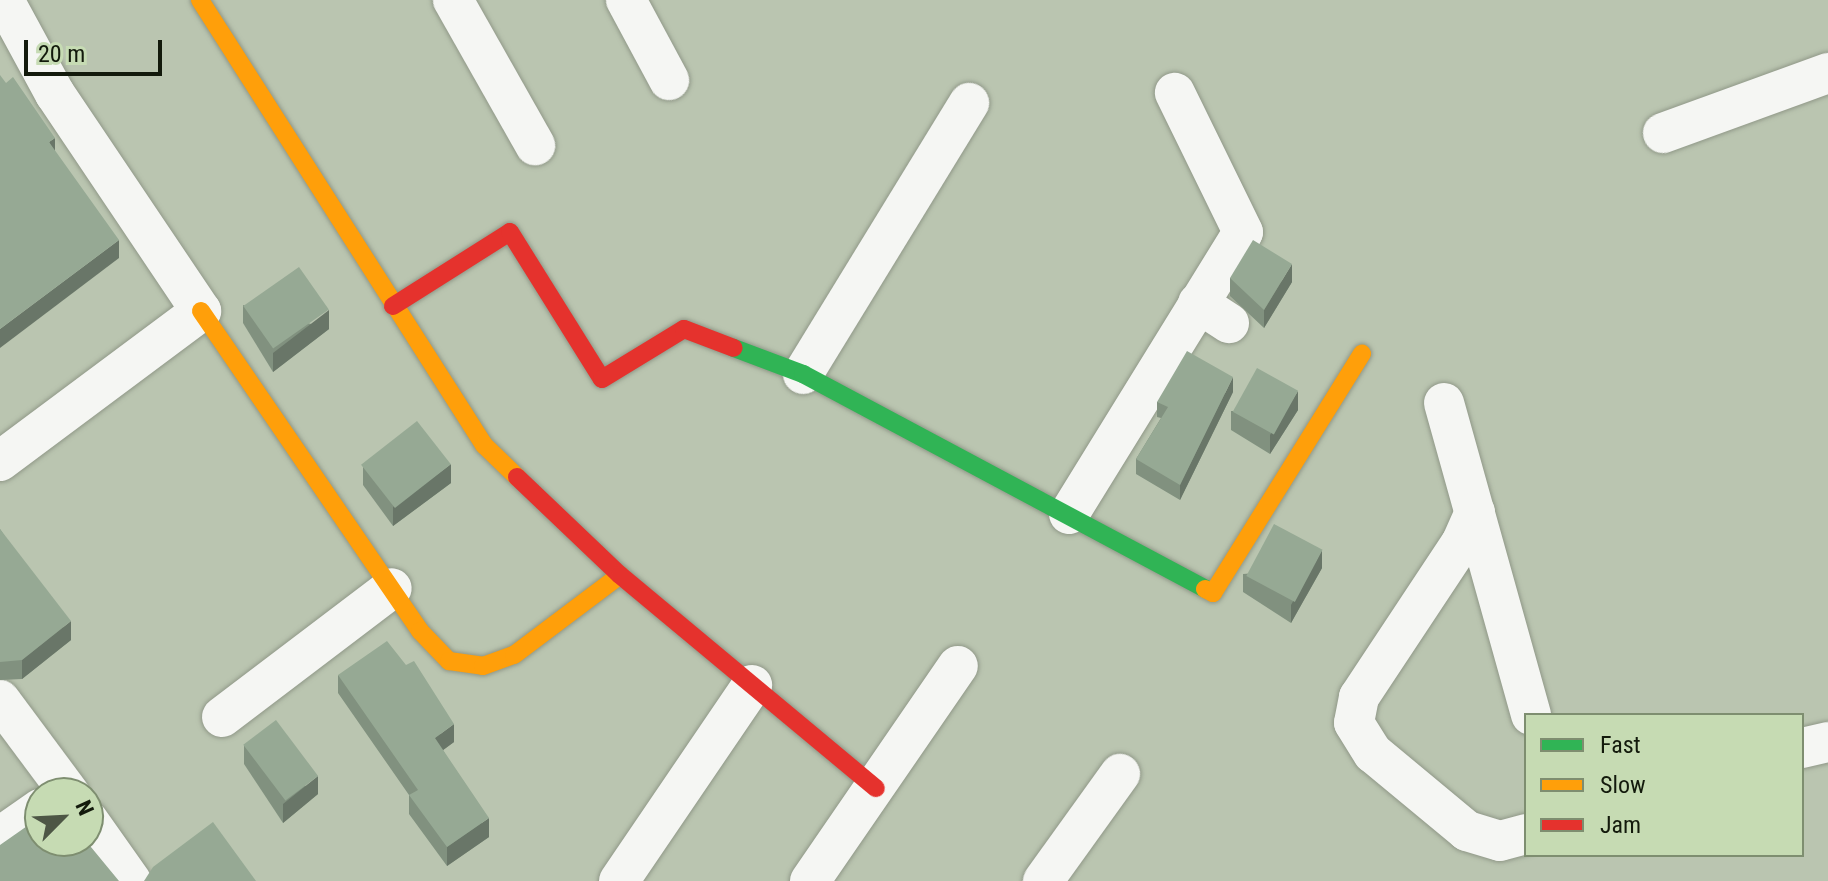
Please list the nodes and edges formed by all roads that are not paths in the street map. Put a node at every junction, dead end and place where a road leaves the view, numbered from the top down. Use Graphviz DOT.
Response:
graph roads {
  1 [pos="4,0"];
  2 [pos="200,0"];
  3 [pos="453,0"];
  4 [pos="626,0"];
  5 [pos="1828,73"];
  6 [pos="669,80"];
  7 [pos="1175,93"];
  8 [pos="969,103"];
  9 [pos="1663,133"];
  10 [pos="535,145"];
  11 [pos="393,306"];
  12 [pos="201,311"];
  13 [pos="1362,354"];
  14 [pos="803,374"];
  15 [pos="1444,403"];
  16 [pos="0,461"];
  17 [pos="1475,512"];
  18 [pos="1069,514"];
  19 [pos="620,575"];
  20 [pos="392,588"];
  21 [pos="958,666"];
  22 [pos="752,685"];
  23 [pos="0,700"];
  24 [pos="1530,713"];
  25 [pos="222,717"];
  26 [pos="1828,742"];
  27 [pos="1804,748"];
  28 [pos="1120,774"];
  29 [pos="50,777"];
  30 [pos="876,788"];
  31 [pos="24,824"];
  32 [pos="1524,835"];
  33 [pos="0,837"];
  34 [pos="104,848"];
  35 [pos="131,881"];
  36 [pos="619,881"];
  37 [pos="810,881"];
  38 [pos="1043,881"];
  1 -- 12 [label="street"];
  2 -- 11 [label="street"];
  3 -- 10 [label="street"];
  4 -- 6 [label="street"];
  5 -- 9 [label="street"];
  7 -- 18 [label="street"];
  8 -- 14 [label="street"];
  11 -- 14 [label="street"];
  11 -- 19 [label="street"];
  12 -- 16 [label="street"];
  12 -- 20 [label="street"];
  13 -- 18 [label="street"];
  14 -- 18 [label="street"];
  15 -- 17 [label="street"];
  17 -- 24 [label="street"];
  17 -- 32 [label="street"];
  19 -- 20 [label="street"];
  19 -- 22 [label="street"];
  20 -- 25 [label="street"];
  21 -- 30 [label="street"];
  22 -- 30 [label="street"];
  22 -- 36 [label="street"];
  23 -- 29 [label="street"];
  26 -- 27 [label="street"];
  28 -- 38 [label="street"];
  30 -- 37 [label="street"];
  31 -- 33 [label="street"];
  34 -- 35 [label="street"];
}
